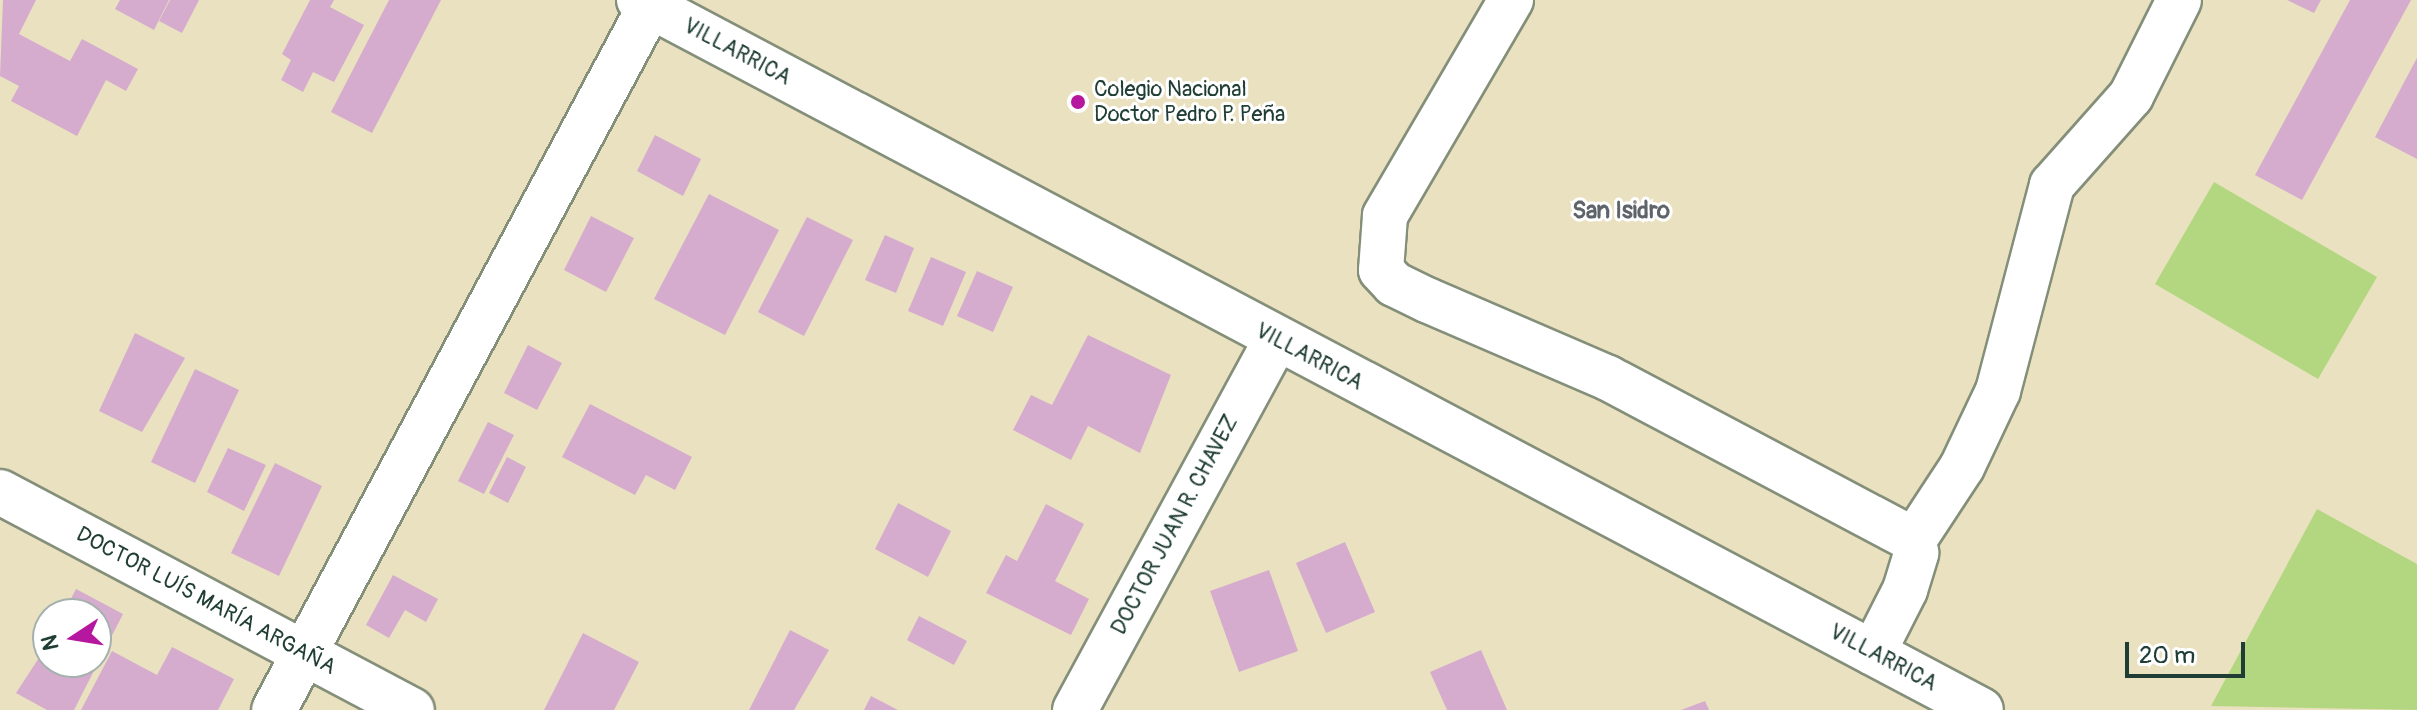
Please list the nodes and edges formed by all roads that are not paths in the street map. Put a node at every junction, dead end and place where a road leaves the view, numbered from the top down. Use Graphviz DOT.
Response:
graph roads {
  1 [pos="1511,0"];
  2 [pos="2179,0"];
  3 [pos="645,3"];
  4 [pos="1276,340"];
  5 [pos="0,492"];
  6 [pos="1914,540"];
  7 [pos="304,653"];
  8 [pos="1873,653"];
  9 [pos="274,710"];
  10 [pos="412,710"];
  11 [pos="1075,710"];
  12 [pos="1981,710"];
  1 -- 6 [label="street"];
  2 -- 6 [label="street"];
  3 -- 4 [label="street, VILLARRICA"];
  3 -- 7 [label="street"];
  4 -- 8 [label="street, VILLARRICA"];
  4 -- 11 [label="street, DOCTOR JUAN R. CHAVEZ"];
  5 -- 7 [label="street, DOCTOR LUÍS MARÍA ARGAÑA"];
  6 -- 8 [label="street"];
  7 -- 9 [label="street"];
  7 -- 10 [label="street, DOCTOR LUÍS MARÍA ARGAÑA"];
  8 -- 12 [label="street, VILLARRICA"];
}
